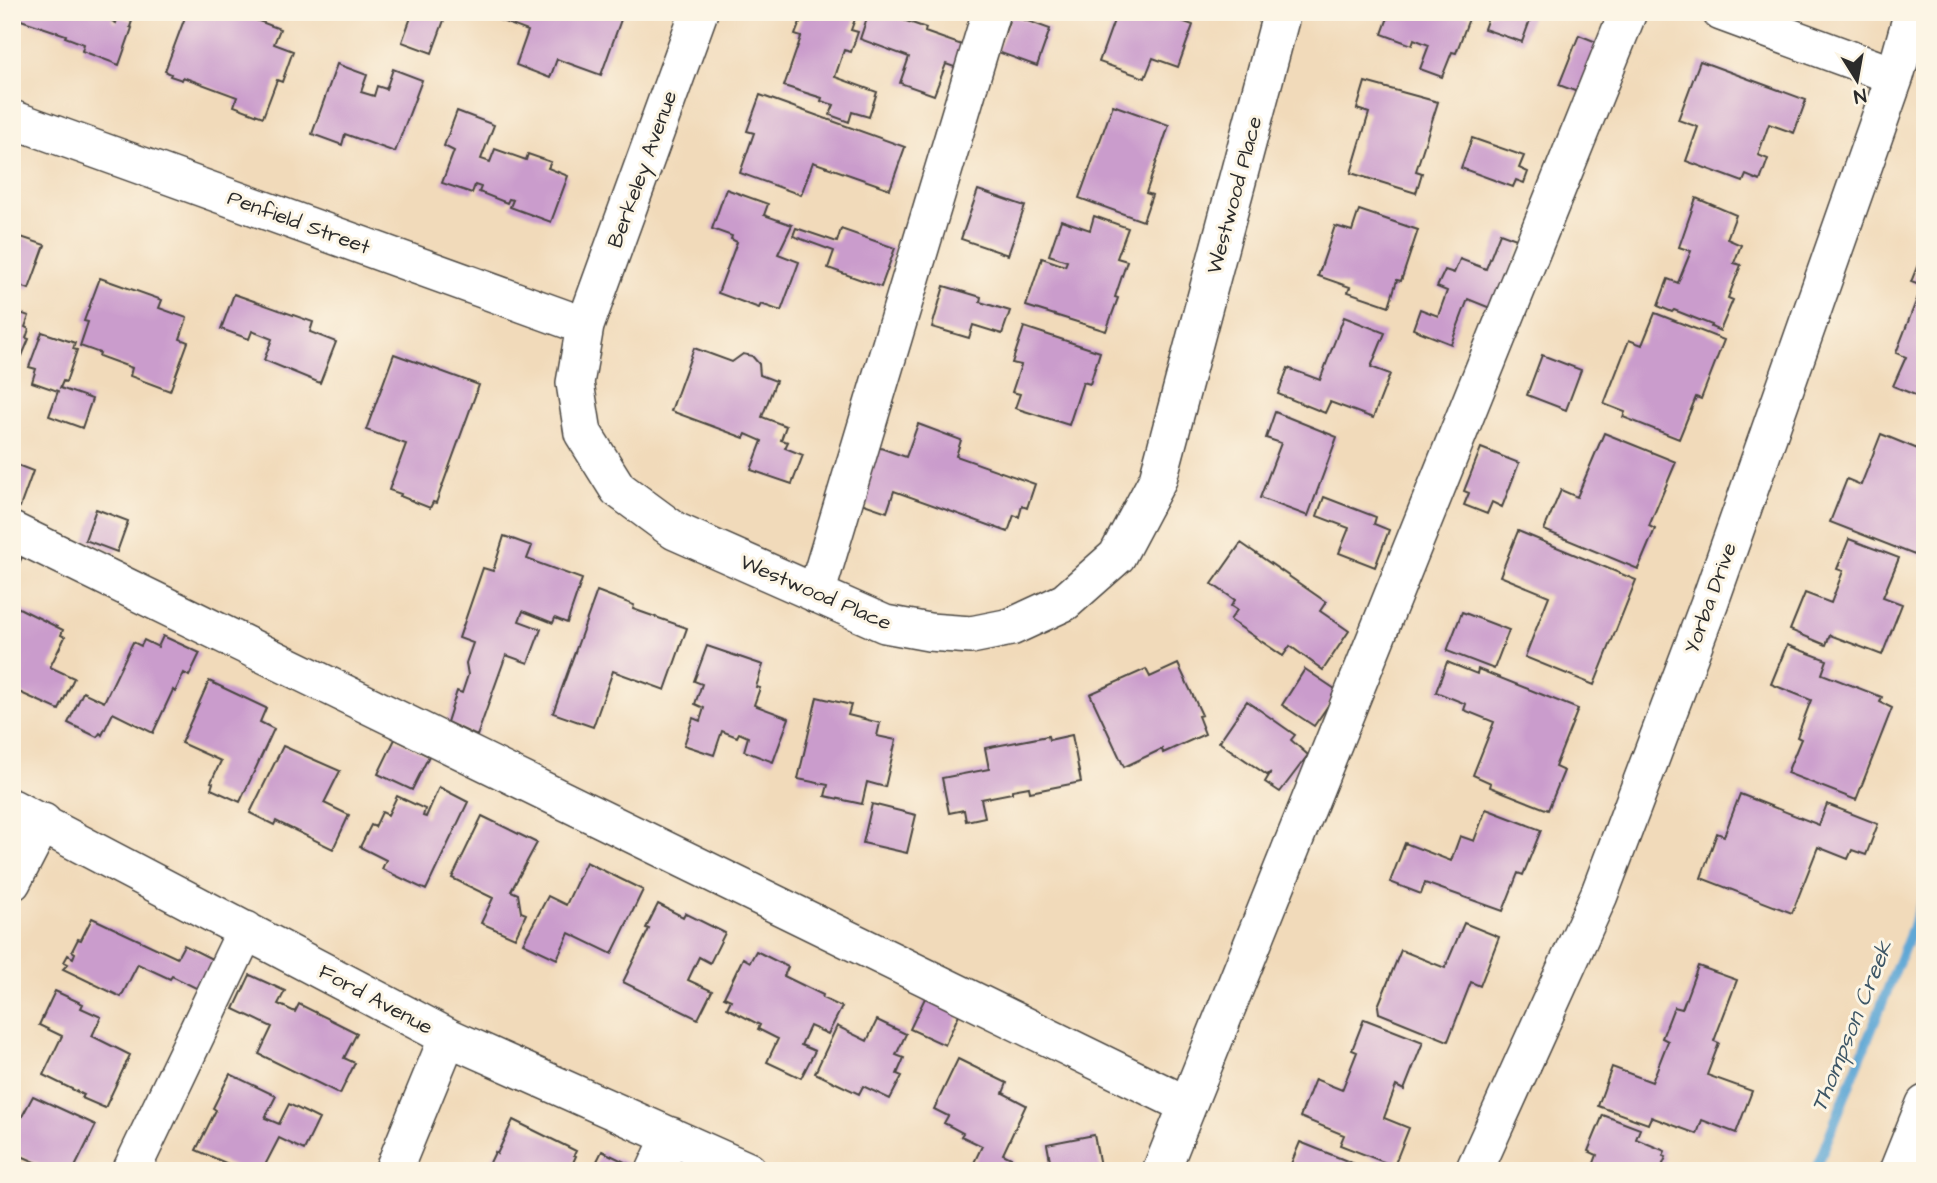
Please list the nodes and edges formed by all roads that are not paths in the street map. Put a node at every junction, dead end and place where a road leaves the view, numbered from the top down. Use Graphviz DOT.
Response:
graph roads {
  1 [pos="699,12"];
  2 [pos="991,12"];
  3 [pos="1282,12"];
  4 [pos="1628,12"];
  5 [pos="1721,12"];
  6 [pos="1913,12"];
  7 [pos="1895,76"];
  8 [pos="12,119"];
  9 [pos="585,326"];
  10 [pos="12,531"];
  11 [pos="817,594"];
  12 [pos="27,815"];
  13 [pos="12,882"];
  14 [pos="246,930"];
  15 [pos="449,1037"];
  16 [pos="1188,1105"];
  17 [pos="1924,1108"];
  18 [pos="671,1136"];
  19 [pos="131,1171"];
  20 [pos="393,1171"];
  21 [pos="655,1171"];
  22 [pos="748,1171"];
  23 [pos="1161,1171"];
  24 [pos="1474,1171"];
  25 [pos="1898,1171"];
  1 -- 9 [label="street, Berkeley Avenue"];
  2 -- 11 [label="street"];
  3 -- 11 [label="street, Westwood Place"];
  4 -- 16 [label="street"];
  5 -- 7 [label="street"];
  6 -- 7 [label="street, Yorba Drive"];
  7 -- 24 [label="street, Yorba Drive"];
  8 -- 9 [label="street, Penfield Street"];
  9 -- 11 [label="street, Westwood Place"];
  10 -- 16 [label="street"];
  12 -- 13 [label="street"];
  12 -- 14 [label="street, Ford Avenue"];
  14 -- 15 [label="street, Ford Avenue"];
  14 -- 19 [label="street"];
  15 -- 18 [label="street, Ford Avenue"];
  15 -- 20 [label="street"];
  16 -- 23 [label="street"];
  17 -- 25 [label="street"];
  18 -- 21 [label="street"];
  18 -- 22 [label="street, Ford Avenue"];
}
